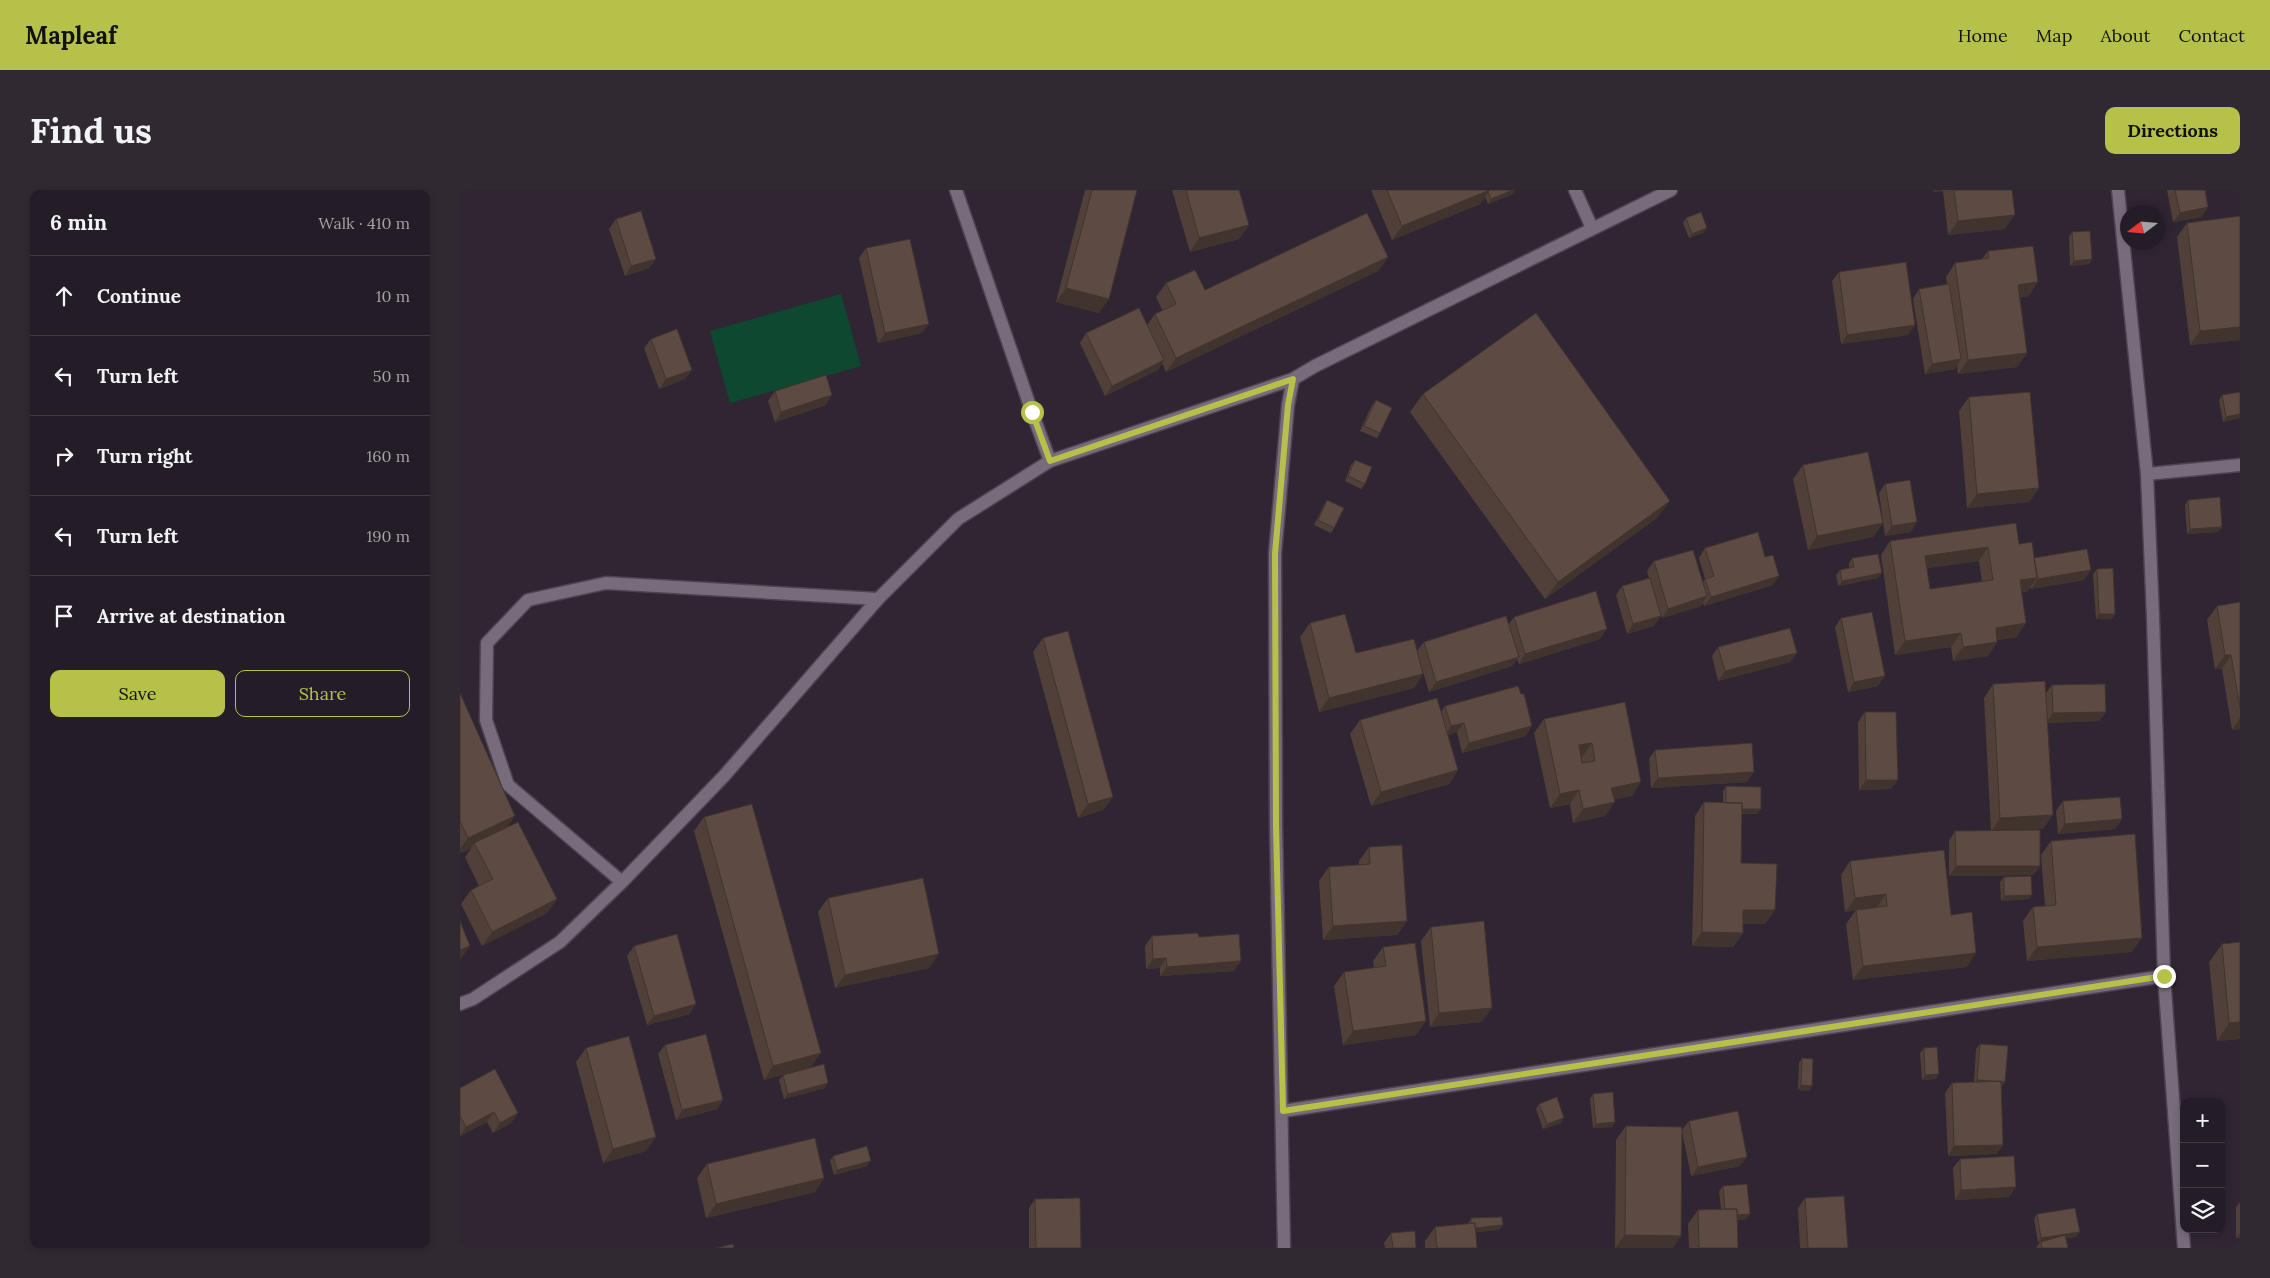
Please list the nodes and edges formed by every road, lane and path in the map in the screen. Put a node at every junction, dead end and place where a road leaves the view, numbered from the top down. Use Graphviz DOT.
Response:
graph roads {
  1 [pos="956,190"];
  2 [pos="1575,190"];
  3 [pos="1671,190"];
  4 [pos="2118,190"];
  5 [pos="1592,228"];
  6 [pos="1293,379"];
  7 [pos="1050,461"];
  8 [pos="2240,464"];
  9 [pos="2147,474"];
  10 [pos="878,599"];
  11 [pos="622,882"];
  12 [pos="2164,976"];
  13 [pos="460,1004"];
  14 [pos="1283,1111"];
  15 [pos="1284,1248"];
  16 [pos="2184,1248"];
  1 -- 7 [label="street"];
  2 -- 5 [label="street"];
  3 -- 5 [label="street"];
  4 -- 9 [label="street"];
  5 -- 6 [label="street"];
  6 -- 7 [label="street"];
  6 -- 14 [label="street"];
  7 -- 10 [label="street"];
  8 -- 9 [label="street"];
  9 -- 12 [label="street"];
  10 -- 11 [label="street"];
  10 -- 11 [label="street"];
  11 -- 13 [label="street"];
  12 -- 14 [label="street"];
  12 -- 16 [label="street"];
  14 -- 15 [label="street"];
}
